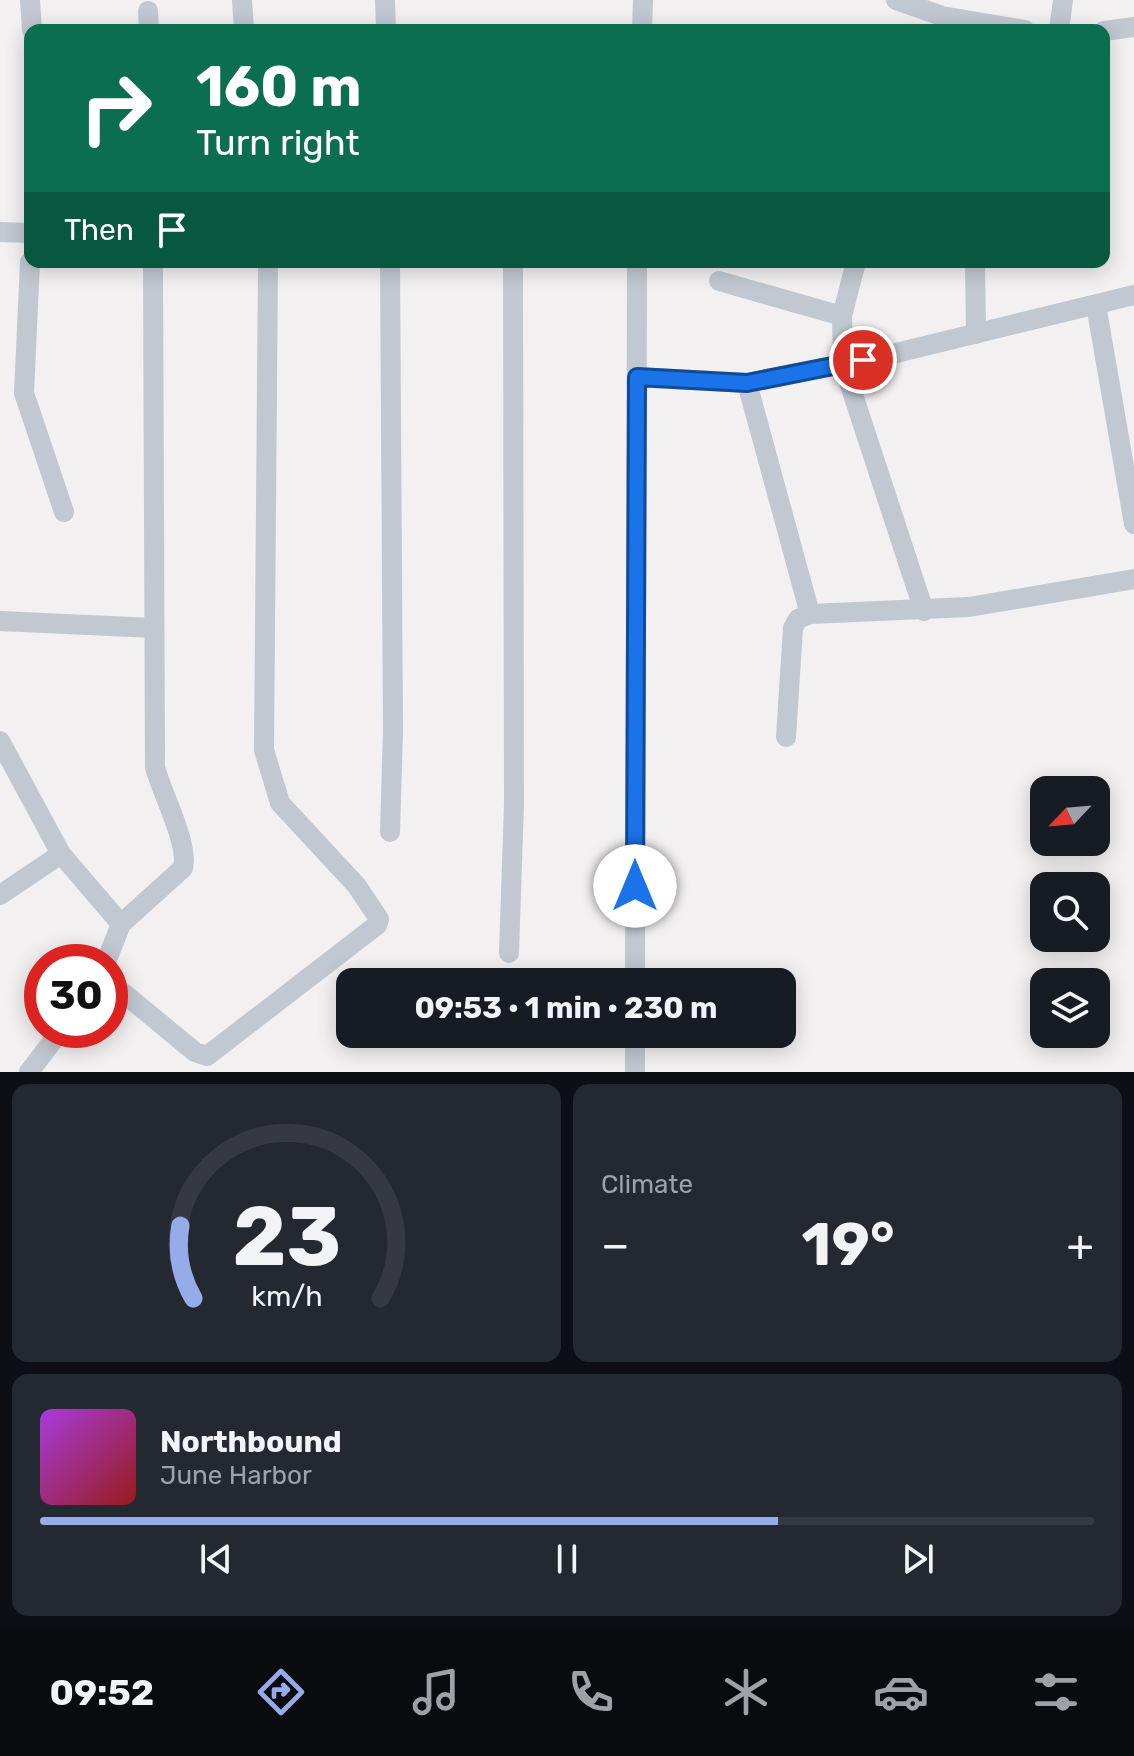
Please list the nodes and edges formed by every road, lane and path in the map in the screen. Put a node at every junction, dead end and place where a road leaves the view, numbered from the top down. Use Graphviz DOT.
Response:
graph roads {
  1 [pos="30,0"];
  2 [pos="242,0"];
  3 [pos="385,0"];
  4 [pos="643,0"];
  5 [pos="896,0"];
  6 [pos="1063,0"];
  7 [pos="941,15"];
  8 [pos="32,24"];
  9 [pos="244,24"];
  10 [pos="386,24"];
  11 [pos="642,24"];
  12 [pos="991,24"];
  13 [pos="1060,24"];
  14 [pos="1134,27"];
  15 [pos="1110,30"];
  16 [pos="0,232"];
  17 [pos="24,233"];
  18 [pos="30,268"];
  19 [pos="153,268"];
  20 [pos="268,268"];
  21 [pos="390,268"];
  22 [pos="513,268"];
  23 [pos="637,268"];
  24 [pos="854,268"];
  25 [pos="975,268"];
  26 [pos="719,281"];
  27 [pos="1134,295"];
  28 [pos="1096,305"];
  29 [pos="842,316"];
  30 [pos="976,334"];
  31 [pos="843,364"];
  32 [pos="637,377"];
  33 [pos="747,383"];
  34 [pos="64,512"];
  35 [pos="1134,524"];
  36 [pos="1134,579"];
  37 [pos="924,611"];
  38 [pos="810,614"];
  39 [pos="0,621"];
  40 [pos="154,628"];
  41 [pos="786,737"];
  42 [pos="2,751"];
  43 [pos="390,832"];
  44 [pos="61,854"];
  45 [pos="0,895"];
  46 [pos="121,924"];
  47 [pos="113,944"];
  48 [pos="509,953"];
  49 [pos="635,968"];
  50 [pos="128,997"];
  51 [pos="47,1048"];
  52 [pos="635,1048"];
  53 [pos="29,1072"];
  54 [pos="635,1072"];
  1 -- 8 [label="street"];
  2 -- 9 [label="street"];
  3 -- 10 [label="street"];
  4 -- 11 [label="street"];
  5 -- 7 [label="street"];
  6 -- 13 [label="street"];
  7 -- 12 [label="street"];
  14 -- 15 [label="street"];
  16 -- 17 [label="street"];
  18 -- 34 [label="street"];
  19 -- 40 [label="street"];
  20 -- 50 [label="street"];
  21 -- 43 [label="street"];
  22 -- 48 [label="street"];
  23 -- 32 [label="street"];
  24 -- 29 [label="street"];
  25 -- 30 [label="street"];
  26 -- 29 [label="street"];
  27 -- 28 [label="street"];
  28 -- 30 [label="street"];
  28 -- 35 [label="street"];
  29 -- 31 [label="street"];
  30 -- 31 [label="street"];
  31 -- 33 [label="street"];
  31 -- 37 [label="street"];
  32 -- 33 [label="street"];
  32 -- 49 [label="street"];
  33 -- 38 [label="street"];
  36 -- 37 [label="street"];
  37 -- 38 [label="street"];
  38 -- 41 [label="street"];
  39 -- 40 [label="street"];
  40 -- 46 [label="street"];
  42 -- 44 [label="street"];
  44 -- 45 [label="street"];
  44 -- 46 [label="street"];
  46 -- 47 [label="street"];
  51 -- 53 [label="street"];
  52 -- 54 [label="street"];
}
